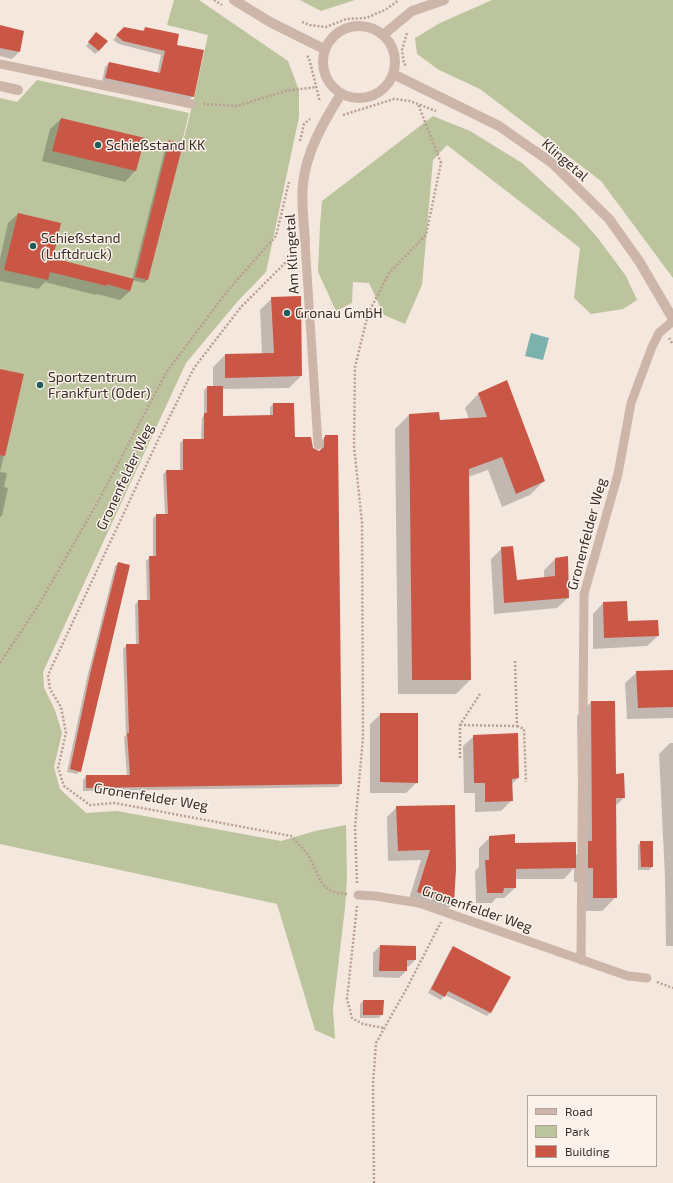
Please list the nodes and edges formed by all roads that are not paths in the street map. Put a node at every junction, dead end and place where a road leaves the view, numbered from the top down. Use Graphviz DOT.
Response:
graph roads {
  1 [pos="234,0"];
  2 [pos="444,0"];
  3 [pos="383,35"];
  4 [pos="324,49"];
  5 [pos="0,64"];
  6 [pos="393,74"];
  7 [pos="0,86"];
  8 [pos="18,90"];
  9 [pos="341,94"];
  10 [pos="192,104"];
  11 [pos="305,242"];
  12 [pos="673,320"];
  13 [pos="318,445"];
  14 [pos="358,896"];
  15 [pos="581,960"];
  16 [pos="647,978"];
  1 -- 4 [label="street"];
  2 -- 3 [label="street"];
  3 -- 4 [label="street"];
  3 -- 6 [label="street"];
  4 -- 9 [label="street"];
  5 -- 10 [label="lane"];
  6 -- 9 [label="street"];
  6 -- 12 [label="street, Klingetal"];
  7 -- 8 [label="street"];
  9 -- 11 [label="street, Am Klingetal"];
  11 -- 13 [label="lane, Am Klingetal"];
  12 -- 15 [label="lane, Gronenfelder Weg"];
  14 -- 15 [label="lane, Gronenfelder Weg"];
  15 -- 16 [label="lane, Gronenfelder Weg"];
}
